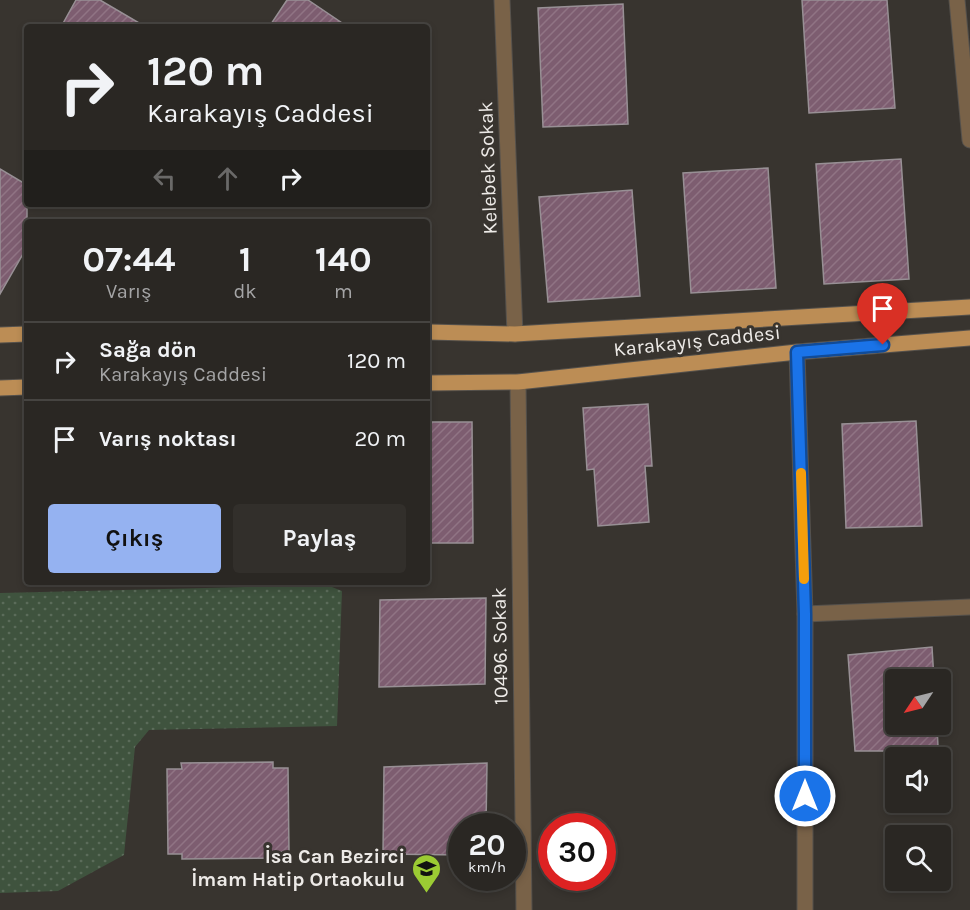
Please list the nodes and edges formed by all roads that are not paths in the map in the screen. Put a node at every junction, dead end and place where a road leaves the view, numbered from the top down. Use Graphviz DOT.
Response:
graph roads {
  1 [pos="502,0"];
  2 [pos="957,0"];
  3 [pos="970,140"];
  4 [pos="970,307"];
  5 [pos="430,332"];
  6 [pos="24,334"];
  7 [pos="515,334"];
  8 [pos="0,335"];
  9 [pos="970,338"];
  10 [pos="797,352"];
  11 [pos="518,381"];
  12 [pos="430,383"];
  13 [pos="24,387"];
  14 [pos="0,388"];
  15 [pos="970,607"];
  16 [pos="805,614"];
  17 [pos="524,910"];
  18 [pos="805,910"];
  1 -- 7 [label="street, Kelebek Sokak"];
  2 -- 3 [label="street"];
  4 -- 7 [label="main road, Karakayış Caddesi"];
  5 -- 7 [label="main road, Karakayış Caddesi"];
  6 -- 8 [label="main road"];
  9 -- 10 [label="main road, Karakayış Caddesi"];
  10 -- 11 [label="main road, Karakayış Caddesi"];
  10 -- 16 [label="street"];
  11 -- 12 [label="main road, Karakayış Caddesi"];
  11 -- 17 [label="street, 10496. Sokak"];
  13 -- 14 [label="main road"];
  15 -- 16 [label="street"];
  16 -- 18 [label="street"];
}
